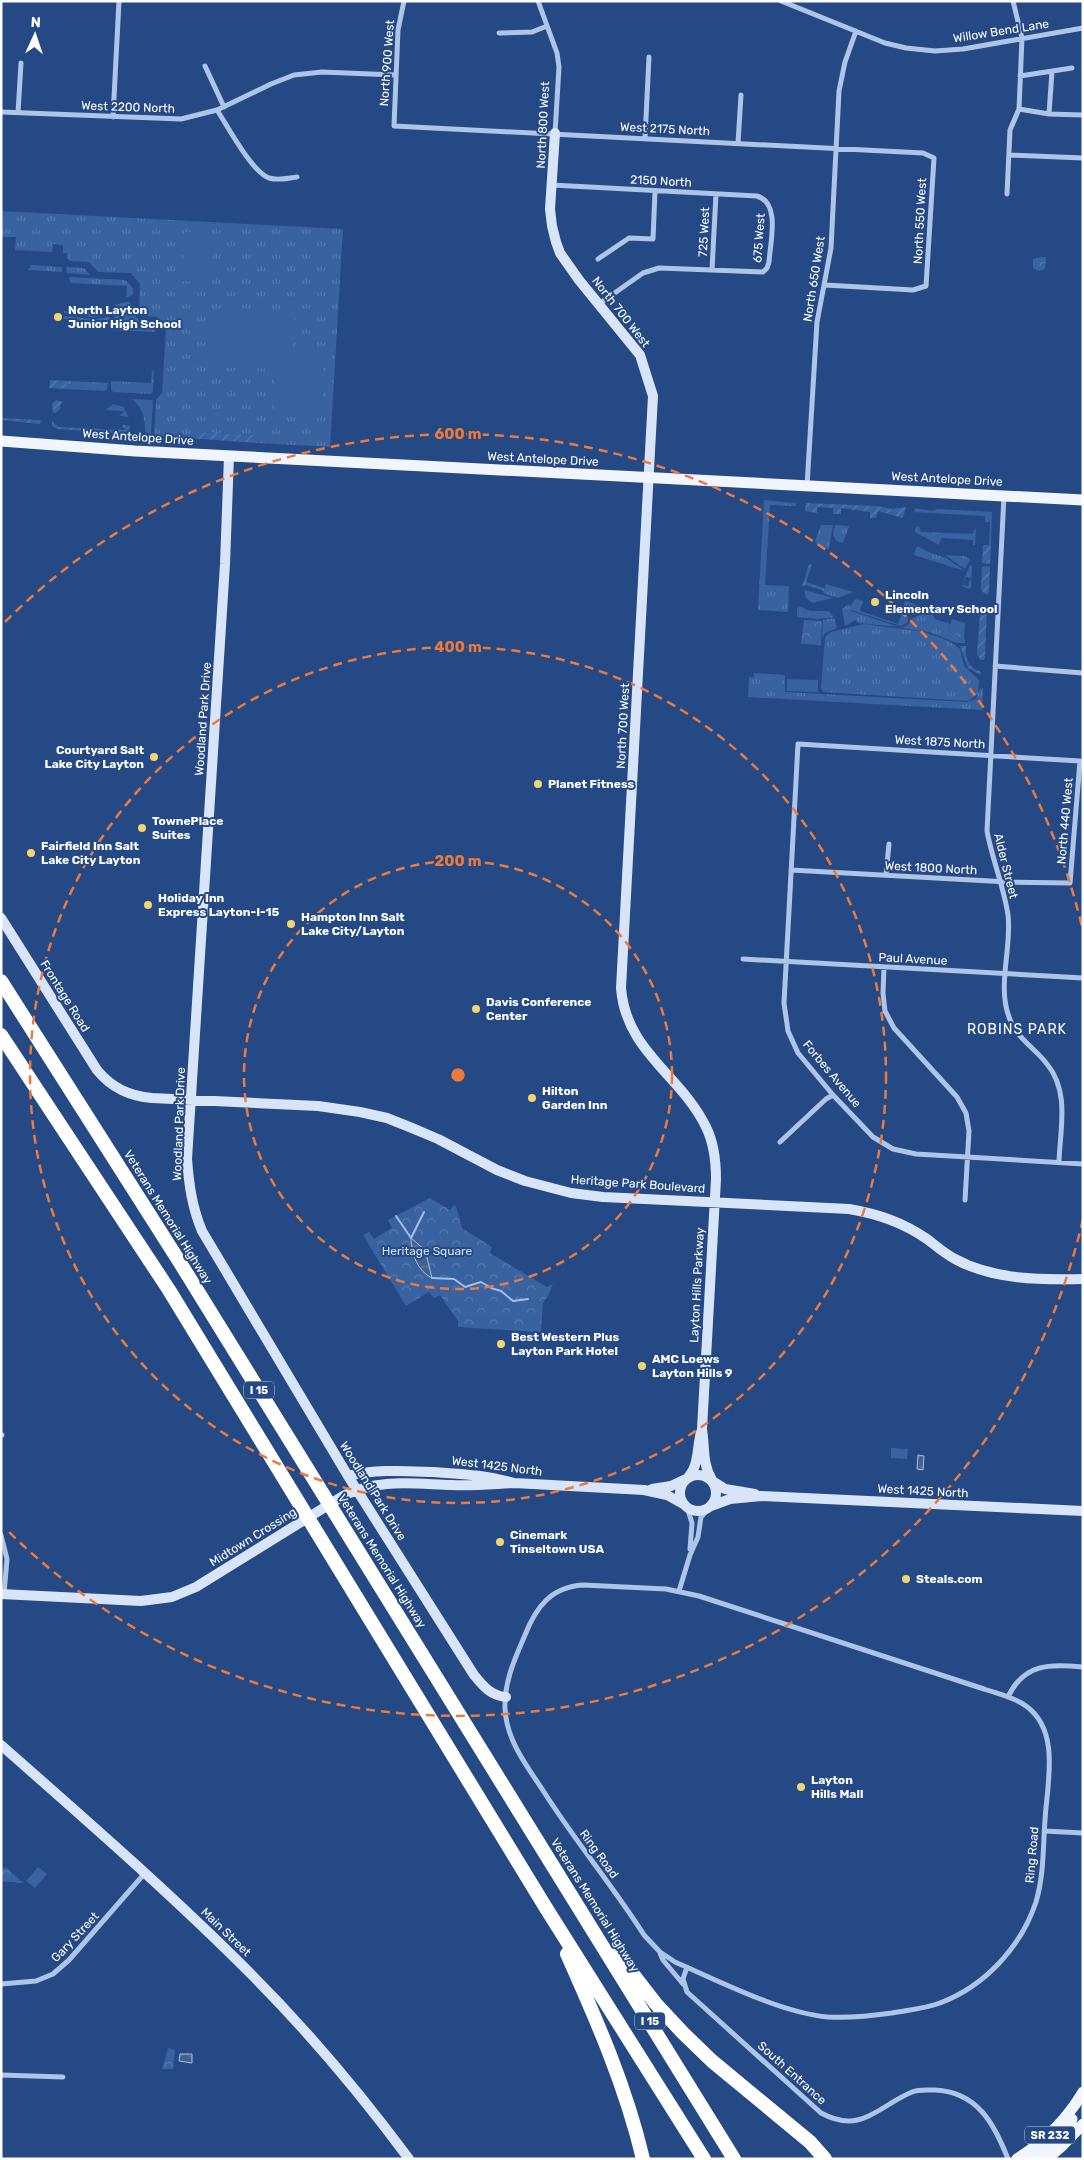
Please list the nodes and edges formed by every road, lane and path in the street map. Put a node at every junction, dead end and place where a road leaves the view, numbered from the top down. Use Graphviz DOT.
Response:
graph roads {
  1 [pos="119,1"];
  2 [pos="404,1"];
  3 [pos="538,1"];
  4 [pos="781,1"];
  5 [pos="1013,1"];
  6 [pos="547,26"];
  7 [pos="1083,28"];
  8 [pos="856,30"];
  9 [pos="499,33"];
  10 [pos="1022,38"];
  11 [pos="649,57"];
  12 [pos="21,63"];
  13 [pos="205,66"];
  14 [pos="1072,68"];
  15 [pos="1052,72"];
  16 [pos="395,75"];
  17 [pos="1020,76"];
  18 [pos="740,95"];
  19 [pos="224,107"];
  20 [pos="1019,109"];
  21 [pos="217,110"];
  22 [pos="1,112"];
  23 [pos="18,113"];
  24 [pos="1049,114"];
  25 [pos="1083,115"];
  26 [pos="113,117"];
  27 [pos="394,126"];
  28 [pos="555,133"];
  29 [pos="646,138"];
  30 [pos="738,143"];
  31 [pos="836,148"];
  32 [pos="1009,155"];
  33 [pos="934,158"];
  34 [pos="1083,158"];
  35 [pos="297,176"];
  36 [pos="552,185"];
  37 [pos="655,191"];
  38 [pos="716,194"];
  39 [pos="1008,194"];
  40 [pos="768,202"];
  41 [pos="560,252"];
  42 [pos="598,259"];
  43 [pos="712,270"];
  44 [pos="825,285"];
  45 [pos="599,304"];
  46 [pos="1,441"];
  47 [pos="229,456"];
  48 [pos="649,478"];
  49 [pos="807,486"];
  50 [pos="1004,496"];
  51 [pos="1083,500"];
  52 [pos="995,666"];
  53 [pos="1083,673"];
  54 [pos="798,744"];
  55 [pos="990,755"];
  56 [pos="1080,761"];
  57 [pos="889,844"];
  58 [pos="791,870"];
  59 [pos="886,875"];
  60 [pos="999,882"];
  61 [pos="1070,883"];
  62 [pos="1,918"];
  63 [pos="743,959"];
  64 [pos="786,962"];
  65 [pos="884,967"];
  66 [pos="1006,973"];
  67 [pos="1083,978"];
  68 [pos="1,981"];
  69 [pos="1,1035"];
  70 [pos="1,1047"];
  71 [pos="24,1071"];
  72 [pos="112,1085"];
  73 [pos="833,1095"];
  74 [pos="191,1099"];
  75 [pos="780,1142"];
  76 [pos="967,1157"];
  77 [pos="1059,1162"];
  78 [pos="1083,1164"];
  79 [pos="965,1200"];
  80 [pos="714,1203"];
  81 [pos="1083,1279"];
  82 [pos="702,1429"];
  83 [pos="348,1476"];
  84 [pos="688,1477"];
  85 [pos="713,1481"];
  86 [pos="514,1483"];
  87 [pos="644,1490"];
  88 [pos="761,1496"];
  89 [pos="686,1506"];
  90 [pos="710,1507"];
  91 [pos="1083,1511"];
  92 [pos="1,1536"];
  93 [pos="690,1555"];
  94 [pos="679,1591"];
  95 [pos="2,1594"];
  96 [pos="1083,1667"];
  97 [pos="506,1697"];
  98 [pos="1008,1697"];
  99 [pos="1,1745"];
  100 [pos="1044,1831"];
  101 [pos="1083,1833"];
  102 [pos="146,1873"];
  103 [pos="565,1884"];
  104 [pos="546,1908"];
  105 [pos="660,1952"];
  106 [pos="687,1967"];
  107 [pos="1,1984"];
  108 [pos="683,1984"];
  109 [pos="1,2074"];
  110 [pos="63,2077"];
  111 [pos="1083,2092"];
  112 [pos="1075,2105"];
  113 [pos="1083,2124"];
  114 [pos="409,2159"];
  115 [pos="643,2159"];
  116 [pos="704,2159"];
  117 [pos="734,2159"];
  118 [pos="825,2159"];
  119 [pos="1008,2159"];
  120 [pos="1018,2159"];
  121 [pos="1033,2159"];
  122 [pos="1047,2159"];
  1 -- 26 [label="street"];
  2 -- 16 [label="street, North 900 West"];
  3 -- 6 [label="street, North 800 West"];
  4 -- 8 [label="street, Willow Bend Lane"];
  5 -- 10 [label="street"];
  6 -- 9 [label="street"];
  6 -- 28 [label="street, North 800 West"];
  7 -- 10 [label="street, Willow Bend Lane"];
  8 -- 10 [label="street, Willow Bend Lane"];
  8 -- 31 [label="street, North 650 West"];
  10 -- 17 [label="street"];
  11 -- 29 [label="street"];
  12 -- 23 [label="street"];
  13 -- 19 [label="street"];
  14 -- 15 [label="street"];
  15 -- 17 [label="street"];
  15 -- 24 [label="street"];
  16 -- 19 [label="street, West 2200 North"];
  16 -- 27 [label="street, North 900 West"];
  17 -- 20 [label="street"];
  18 -- 30 [label="street"];
  19 -- 21 [label="street, West 2200 North"];
  20 -- 24 [label="street"];
  20 -- 32 [label="street"];
  21 -- 26 [label="street, West 2200 North"];
  21 -- 35 [label="street"];
  22 -- 23 [label="street, West 2200 North"];
  23 -- 26 [label="street, West 2200 North"];
  24 -- 25 [label="street"];
  27 -- 28 [label="street, West 2175 North"];
  28 -- 29 [label="street, West 2175 North"];
  28 -- 36 [label="street, North 800 West"];
  29 -- 30 [label="street, West 2175 North"];
  30 -- 31 [label="street, West 2175 North"];
  31 -- 33 [label="street, West 2175 North"];
  31 -- 44 [label="street, North 650 West"];
  32 -- 34 [label="street"];
  32 -- 39 [label="street"];
  33 -- 44 [label="street, North 550 West"];
  36 -- 37 [label="street, 2150 North"];
  36 -- 41 [label="street, North 800 West"];
  37 -- 38 [label="street, 2150 North"];
  37 -- 42 [label="street"];
  38 -- 40 [label="street, 2150 North"];
  38 -- 43 [label="street, 725 West"];
  40 -- 43 [label="street, 675 West"];
  41 -- 45 [label="street, North 700 West"];
  43 -- 45 [label="street"];
  44 -- 49 [label="street, North 650 West"];
  45 -- 48 [label="street, North 700 West"];
  46 -- 47 [label="main road, West Antelope Drive"];
  47 -- 48 [label="main road, West Antelope Drive"];
  47 -- 74 [label="street, Woodland Park Drive"];
  48 -- 49 [label="main road, West Antelope Drive"];
  48 -- 80 [label="street, North 700 West"];
  49 -- 50 [label="main road, West Antelope Drive"];
  50 -- 51 [label="main road, West Antelope Drive"];
  50 -- 52 [label="street, Alder Street"];
  52 -- 53 [label="street"];
  52 -- 55 [label="street, Alder Street"];
  54 -- 55 [label="street, West 1875 North"];
  54 -- 58 [label="street, Forbes Avenue"];
  55 -- 56 [label="street, West 1875 North"];
  55 -- 60 [label="street, Alder Street"];
  56 -- 61 [label="street, North 440 West"];
  57 -- 59 [label="street"];
  58 -- 59 [label="street, West 1800 North"];
  58 -- 64 [label="street, Forbes Avenue"];
  59 -- 60 [label="street, West 1800 North"];
  60 -- 61 [label="street, West 1800 North"];
  60 -- 66 [label="street, Alder Street"];
  62 -- 72 [label="street, Frontage Road"];
  63 -- 64 [label="street, Paul Avenue"];
  64 -- 65 [label="street, Paul Avenue"];
  64 -- 73 [label="street, Forbes Avenue"];
  65 -- 66 [label="street, Paul Avenue"];
  65 -- 76 [label="street"];
  66 -- 67 [label="street, Paul Avenue"];
  66 -- 77 [label="street, Alder Street"];
  68 -- 103 [label="highway, Veterans Memorial Highway / I 15"];
  69 -- 71 [label="highway, I 15"];
  70 -- 71 [label="highway"];
  71 -- 104 [label="highway, I 15"];
  72 -- 74 [label="street, Heritage Park Boulevard"];
  73 -- 75 [label="street"];
  73 -- 76 [label="street, Forbes Avenue"];
  74 -- 80 [label="street, Heritage Park Boulevard"];
  74 -- 83 [label="street, Woodland Park Drive"];
  76 -- 77 [label="street, Forbes Avenue"];
  76 -- 79 [label="street"];
  77 -- 78 [label="street, Forbes Avenue"];
  80 -- 81 [label="street, Heritage Park Boulevard"];
  80 -- 82 [label="street, Layton Hills Parkway"];
  82 -- 84 [label="street, Layton Hills Parkway"];
  82 -- 85 [label="street, Layton Hills Parkway"];
  83 -- 86 [label="street, West 1425 North"];
  83 -- 97 [label="street, Woodland Park Drive"];
  84 -- 85 [label="street"];
  84 -- 87 [label="street, West 1425 North"];
  84 -- 89 [label="street"];
  85 -- 88 [label="street, West 1425 North"];
  85 -- 90 [label="street"];
  86 -- 87 [label="street, West 1425 North"];
  86 -- 95 [label="street, Midtown Crossing"];
  87 -- 89 [label="street, West 1425 North"];
  88 -- 90 [label="street, West 1425 North"];
  88 -- 91 [label="street, West 1425 North"];
  89 -- 90 [label="street"];
  89 -- 93 [label="street"];
  90 -- 93 [label="street"];
  92 -- 95 [label="street"];
  93 -- 94 [label="street"];
  94 -- 97 [label="street, Ring Road"];
  94 -- 98 [label="street, Ring Road"];
  96 -- 98 [label="street"];
  97 -- 105 [label="street, Ring Road"];
  98 -- 100 [label="street, Ring Road"];
  99 -- 102 [label="street, Main Street"];
  100 -- 101 [label="street"];
  100 -- 106 [label="street, Ring Road"];
  102 -- 107 [label="street, Gary Street"];
  102 -- 114 [label="street, Main Street"];
  103 -- 117 [label="highway, Veterans Memorial Highway / I 15"];
  103 -- 118 [label="highway"];
  104 -- 115 [label="highway"];
  104 -- 116 [label="highway, I 15"];
  105 -- 106 [label="street, Ring Road"];
  105 -- 108 [label="street, South Entrance"];
  106 -- 108 [label="street"];
  108 -- 119 [label="street, South Entrance"];
  109 -- 110 [label="street"];
  111 -- 112 [label="main road, SR 232"];
  112 -- 120 [label="main road, SR 232"];
  112 -- 121 [label="main road"];
  113 -- 122 [label="main road, SR 232"];
}
